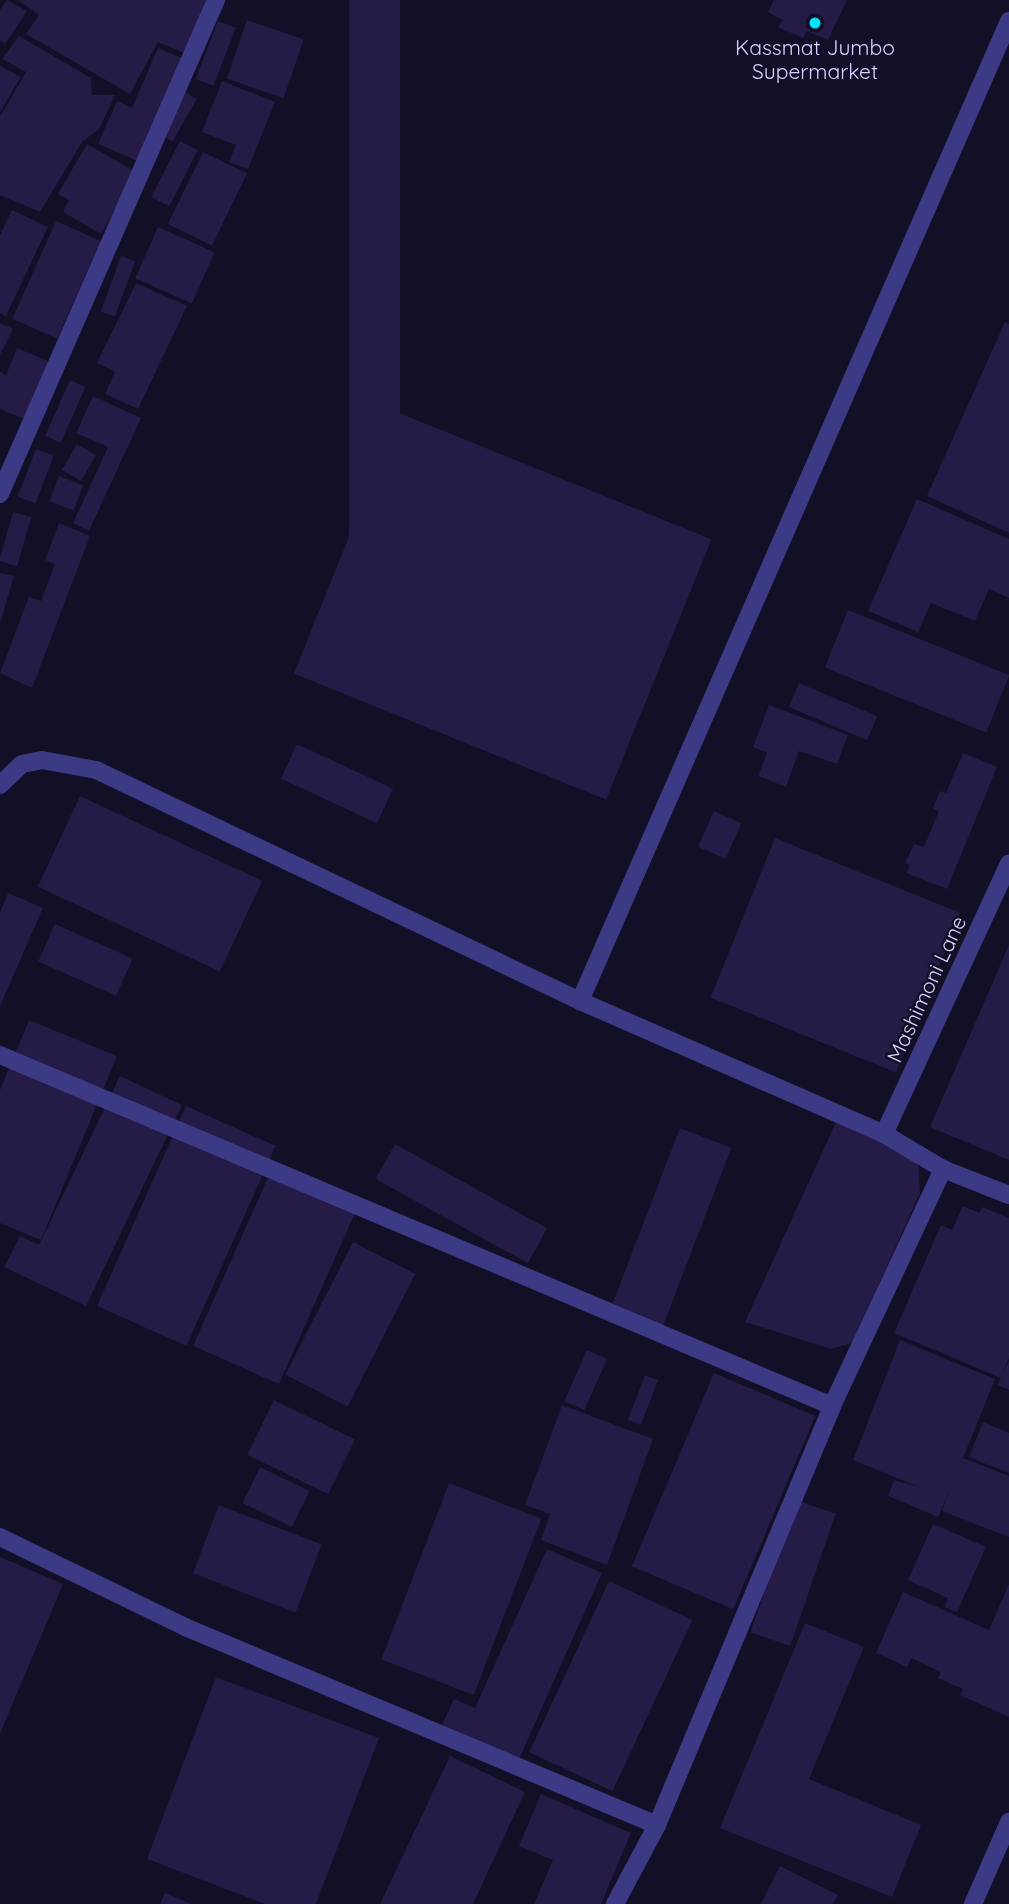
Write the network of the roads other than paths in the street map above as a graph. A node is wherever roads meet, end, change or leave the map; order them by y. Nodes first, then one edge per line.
1 (216, 0) edge
2 (1009, 21) edge
3 (0, 494) edge
4 (0, 785) edge
5 (1009, 863) edge
6 (580, 1001) junction
7 (0, 1055) edge
8 (884, 1134) junction
9 (943, 1169) junction
10 (1009, 1195) edge
11 (832, 1406) junction
12 (0, 1537) edge
13 (1009, 1822) edge
14 (657, 1825) junction
15 (615, 1904) edge
16 (973, 1904) edge

1 - 3 street
2 - 6 street
4 - 6 street
5 - 8 street, Mashimoni Lane
6 - 8 street
7 - 11 street
8 - 9 street
9 - 10 street
9 - 11 street
11 - 14 street
12 - 14 street
13 - 16 street
14 - 15 street

